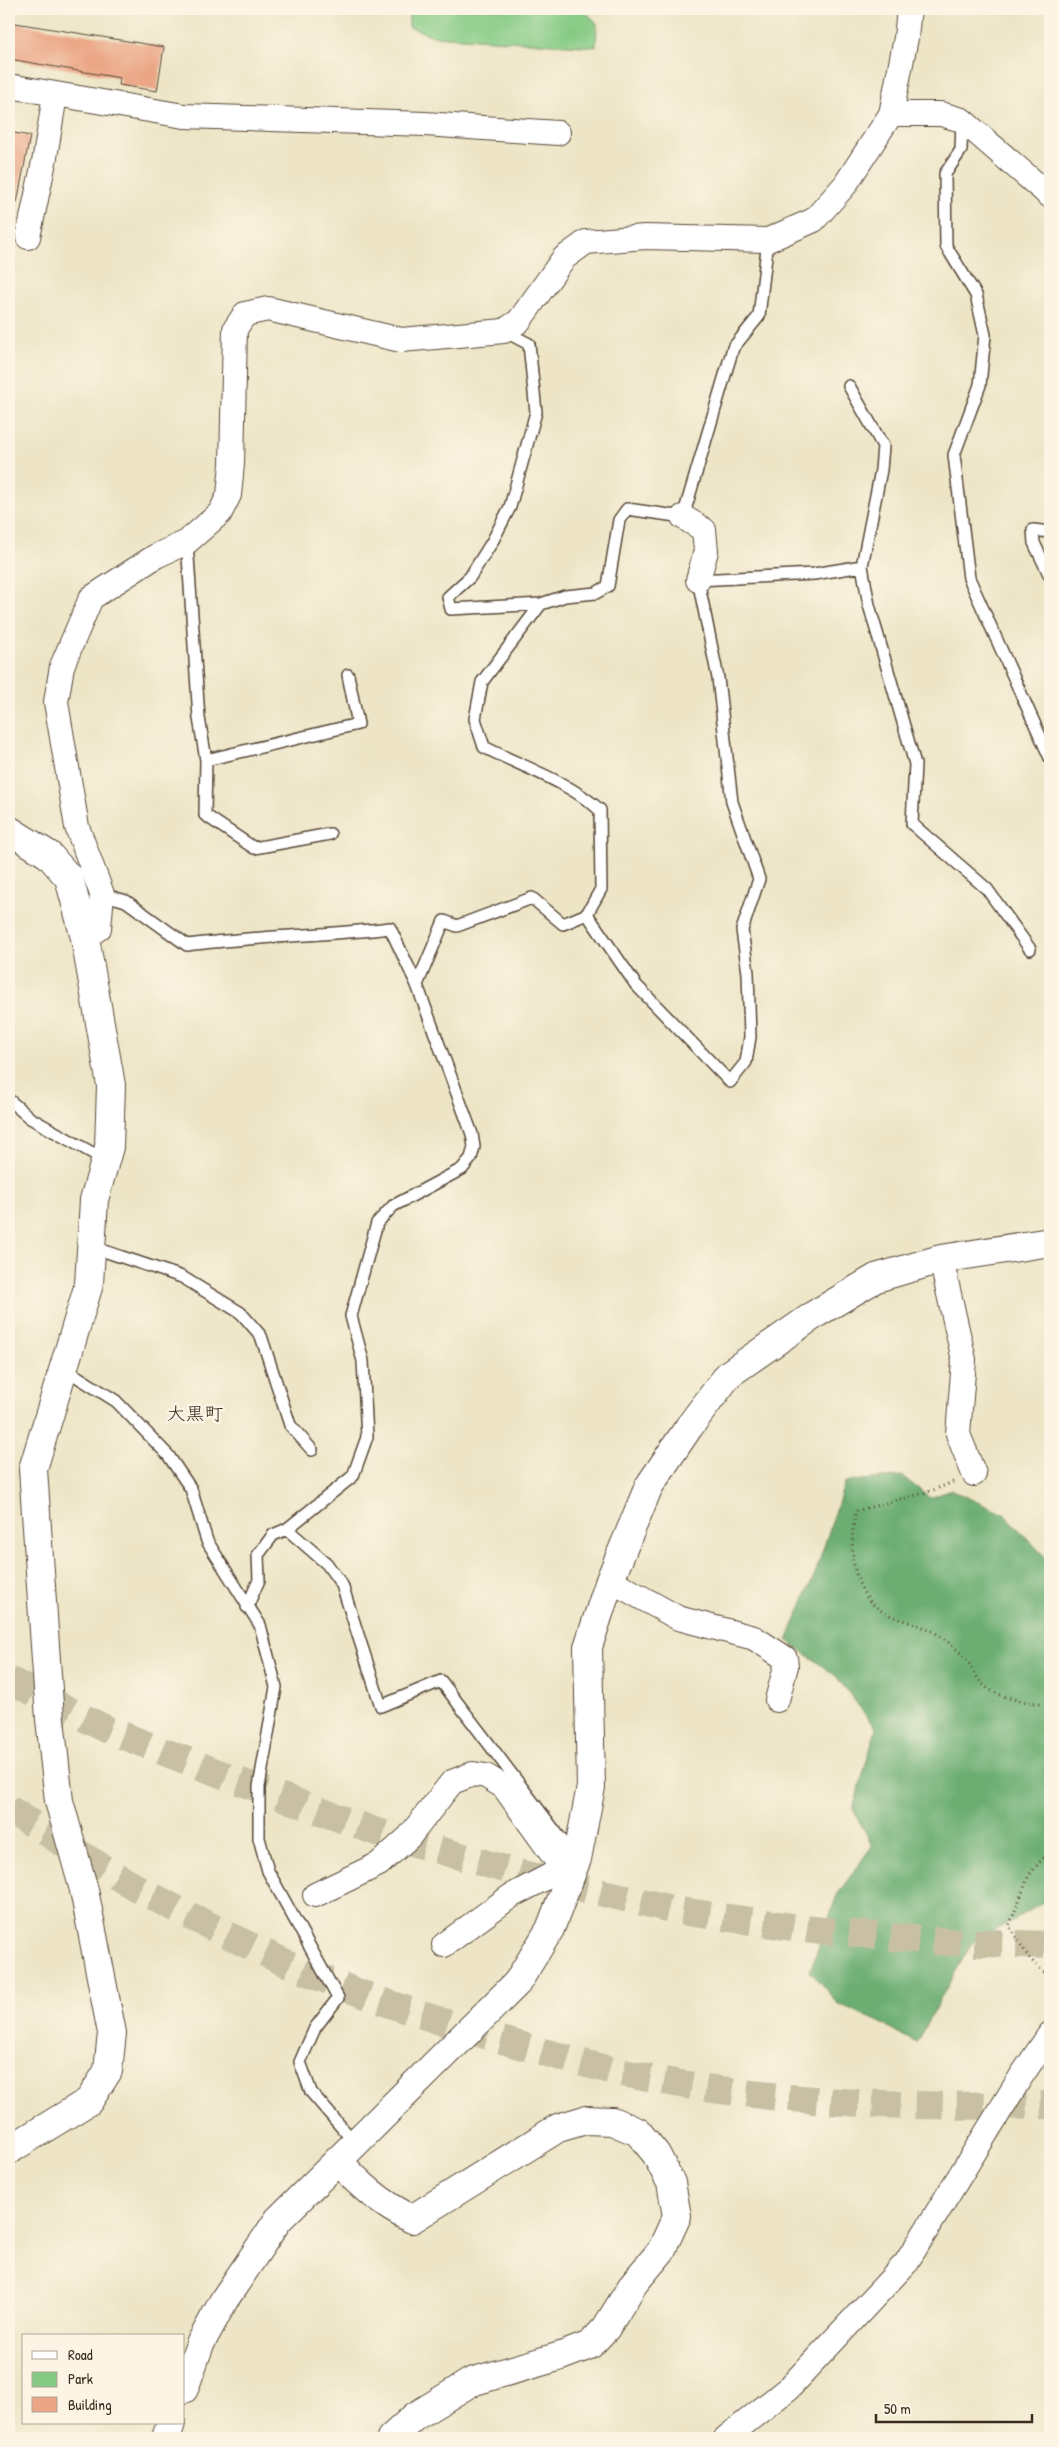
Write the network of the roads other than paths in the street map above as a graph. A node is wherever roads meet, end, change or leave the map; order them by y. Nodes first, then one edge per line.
1 (909, 9) edge
2 (9, 86) edge
3 (55, 95) junction
4 (891, 114) junction
5 (962, 120) junction
6 (558, 133) dead end
7 (1048, 190) edge
8 (28, 237) dead end
9 (768, 240) junction
10 (504, 331) junction
11 (849, 386) dead end
12 (683, 517) junction
13 (1050, 532) edge
14 (187, 542) junction
15 (862, 566) junction
16 (1050, 576) edge
17 (698, 580) junction
18 (541, 604) junction
19 (348, 674) dead end
20 (1050, 758) edge
21 (206, 760) junction
22 (9, 830) edge
23 (330, 834) dead end
24 (102, 894) junction
25 (587, 914) junction
26 (85, 938) junction
27 (1030, 949) dead end
28 (417, 985) junction
29 (9, 1100) edge
30 (105, 1160) junction
31 (1050, 1242) edge
32 (92, 1247) junction
33 (941, 1259) junction
34 (65, 1369) junction
35 (312, 1450) dead end
36 (974, 1474) road end
37 (287, 1529) junction
38 (610, 1580) junction
39 (247, 1607) junction
40 (777, 1700) dead end
41 (573, 1869) junction
42 (315, 1895) dead end
43 (444, 1945) dead end
44 (1050, 2034) edge
45 (9, 2150) edge
46 (346, 2151) junction
47 (185, 2386) edge
48 (171, 2424) edge
49 (739, 2432) edge
50 (166, 2438) edge
51 (391, 2438) edge

1 - 4 street
2 - 3 street
3 - 6 street
3 - 8 street
4 - 5 street
4 - 9 street
5 - 7 street
5 - 20 lane
9 - 10 street
9 - 12 lane
10 - 14 street
10 - 18 lane
11 - 15 lane
12 - 17 street
12 - 18 lane
13 - 16 lane
14 - 21 lane
14 - 24 street
15 - 17 lane
15 - 27 lane
17 - 25 lane
18 - 25 lane
19 - 21 lane
21 - 23 lane
22 - 26 street
24 - 26 street
24 - 28 lane
25 - 28 lane
26 - 30 street
28 - 37 lane
29 - 30 lane
30 - 32 street
31 - 33 street
32 - 34 street
32 - 35 lane
33 - 36 street
33 - 38 street
34 - 39 lane
34 - 45 street
37 - 39 lane
37 - 41 lane
38 - 40 street
38 - 41 street
39 - 46 lane
41 - 42 street
41 - 43 street
41 - 46 street
44 - 49 street
46 - 47 street
46 - 51 street
48 - 50 street

